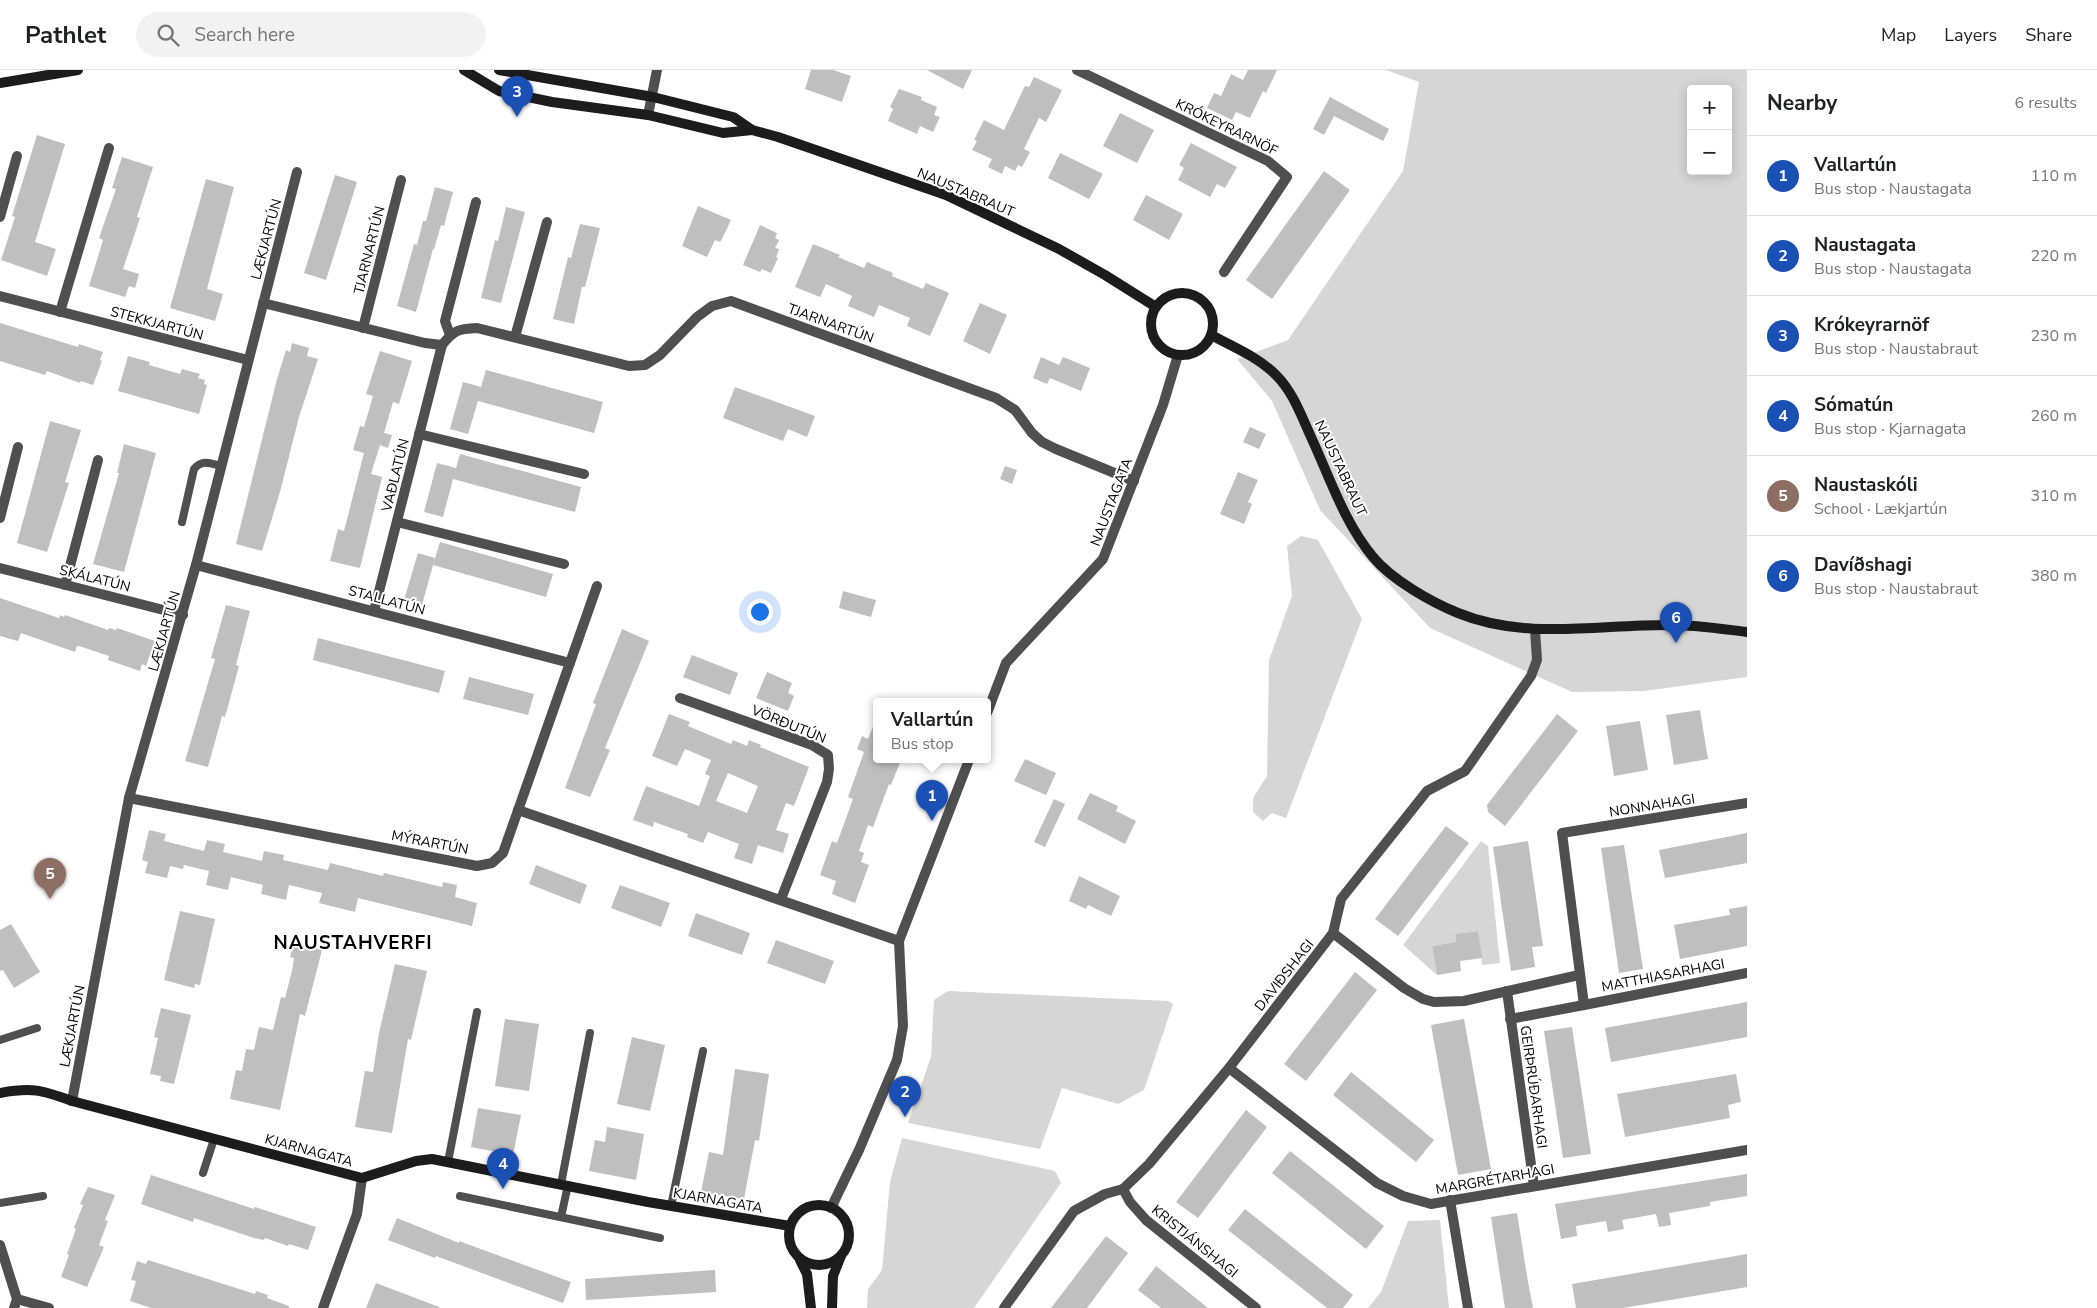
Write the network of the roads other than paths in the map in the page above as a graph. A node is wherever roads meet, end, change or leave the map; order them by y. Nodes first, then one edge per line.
1 (78, 70) edge
2 (464, 70) edge
3 (499, 70) edge
4 (657, 70) edge
5 (1077, 70) edge
6 (0, 83) edge
7 (653, 97) junction
8 (648, 115) junction
9 (752, 130) junction
10 (109, 148) dead end
11 (17, 156) dead end
12 (297, 172) dead end
13 (401, 180) dead end
14 (476, 202) dead end
15 (0, 217) edge
16 (547, 222) dead end
17 (1224, 272) dead end
18 (0, 296) edge
19 (263, 303) junction
20 (1156, 307) junction
21 (60, 312) junction
22 (363, 328) junction
23 (450, 335) junction
24 (1211, 335) junction
25 (515, 338) junction
26 (442, 346) junction
27 (1178, 355) junction
28 (248, 360) junction
29 (419, 434) junction
30 (18, 447) dead end
31 (98, 460) dead end
32 (222, 466) junction
33 (584, 474) dead end
34 (1134, 481) junction
35 (0, 518) edge
36 (182, 522) dead end
37 (397, 522) junction
38 (564, 564) dead end
39 (196, 565) junction
40 (0, 568) edge
41 (65, 585) junction
42 (597, 586) dead end
43 (374, 611) junction
44 (182, 615) junction
45 (1535, 630) junction
46 (1747, 632) edge
47 (570, 663) junction
48 (680, 698) dead end
49 (991, 702) edge
50 (968, 763) edge
51 (129, 798) junction
52 (1747, 803) edge
53 (518, 810) junction
54 (781, 899) junction
55 (1333, 933) junction
56 (899, 941) junction
57 (1747, 973) edge
58 (1580, 975) junction
59 (1506, 991) junction
60 (1584, 1005) junction
61 (477, 1012) dead end
62 (1510, 1019) junction
63 (36, 1028) dead end
64 (590, 1034) dead end
65 (0, 1040) edge
66 (703, 1051) dead end
67 (1229, 1068) junction
68 (0, 1093) edge
69 (72, 1101) junction
70 (214, 1139) junction
71 (1747, 1150) edge
72 (448, 1162) junction
73 (202, 1173) dead end
74 (362, 1178) junction
75 (564, 1184) junction
76 (1534, 1186) junction
77 (1123, 1189) junction
78 (42, 1196) dead end
79 (460, 1196) dead end
80 (1450, 1200) junction
81 (0, 1203) edge
82 (671, 1206) junction
83 (831, 1208) junction
84 (561, 1217) junction
85 (790, 1226) junction
86 (660, 1238) dead end
87 (1, 1251) edge
88 (842, 1254) junction
89 (800, 1259) junction
90 (16, 1304) edge
91 (49, 1308) edge
92 (323, 1308) edge
93 (811, 1308) edge
94 (832, 1308) edge
95 (1004, 1308) edge
96 (1256, 1308) edge
97 (1468, 1308) edge

1 - 6 street
2 - 8 street, NAUSTABRAUT
3 - 7 street, NAUSTABRAUT
4 - 7 street
5 - 17 street, KRÓKEYRARNÖF
7 - 8 street
7 - 9 street, NAUSTABRAUT
8 - 9 street, NAUSTABRAUT
9 - 20 street, NAUSTABRAUT
10 - 21 street
11 - 15 street
12 - 19 street, LÆKJARTÚN
13 - 22 street, TJARNARTÚN
14 - 23 street
16 - 25 street
18 - 21 street, STEKKJARTÚN
19 - 22 street
19 - 28 street, LÆKJARTÚN
20 - 24 street
20 - 27 street
21 - 28 street, STEKKJARTÚN
22 - 26 street
23 - 25 street, TJARNARTÚN
23 - 26 street
24 - 27 street
24 - 45 street, NAUSTABRAUT
25 - 34 street, TJARNARTÚN
26 - 29 street, VAÐLATÚN
27 - 34 street, NAUSTAGATA
28 - 32 street, LÆKJARTÚN
29 - 33 street
29 - 37 street, VAÐLATÚN
30 - 35 street
31 - 41 street
32 - 36 lane
32 - 39 street, LÆKJARTÚN
34 - 49 street, NAUSTAGATA
37 - 38 street
37 - 43 street, VAÐLATÚN
39 - 43 street, STALLATÚN
39 - 44 street, LÆKJARTÚN
40 - 41 street, SKÁLATÚN
41 - 44 street, SKÁLATÚN
42 - 47 street, MÝRARTÚN
43 - 47 street, STALLATÚN
44 - 51 street, LÆKJARTÚN
45 - 46 street, NAUSTABRAUT
45 - 55 street, DAVIÐSHAGI
47 - 53 street, MÝRARTÚN
48 - 54 street, VÖRÐUTÚN
50 - 56 street
51 - 53 street, MÝRARTÚN
51 - 69 street, LÆKJARTÚN
52 - 58 street, NONNAHAGI
53 - 54 street
54 - 56 street
55 - 59 street
55 - 67 street, DAVIÐSHAGI
56 - 83 street
57 - 60 street, MATTHIASARHAGI
58 - 59 street
58 - 60 street, MATTHIASARHAGI
59 - 62 street, GEIRÞRÚÐARHAGI
60 - 62 street, MATTHIASARHAGI
61 - 72 lane
62 - 76 street, GEIRÞRÚÐARHAGI
63 - 65 lane
64 - 75 lane
66 - 82 lane
67 - 77 street, DAVIÐSHAGI
67 - 80 street, MARGRÉTARHAGI
68 - 69 street, KJARNAGATA
69 - 70 street, KJARNAGATA
70 - 73 lane
70 - 74 street, KJARNAGATA
71 - 76 street, MARGRÉTARHAGI
72 - 74 street, KJARNAGATA
72 - 75 street, KJARNAGATA
74 - 92 street
75 - 82 street, KJARNAGATA
75 - 84 lane
76 - 80 street, MARGRÉTARHAGI
77 - 95 street, DAVIÐSHAGI
77 - 96 street, KRISTJÁNSHAGI
78 - 81 lane
79 - 84 lane
80 - 97 street
82 - 85 street, KJARNAGATA
83 - 85 street
83 - 88 street
84 - 86 lane
85 - 89 street
87 - 90 street
88 - 89 street
88 - 94 street
89 - 93 street
90 - 91 street

